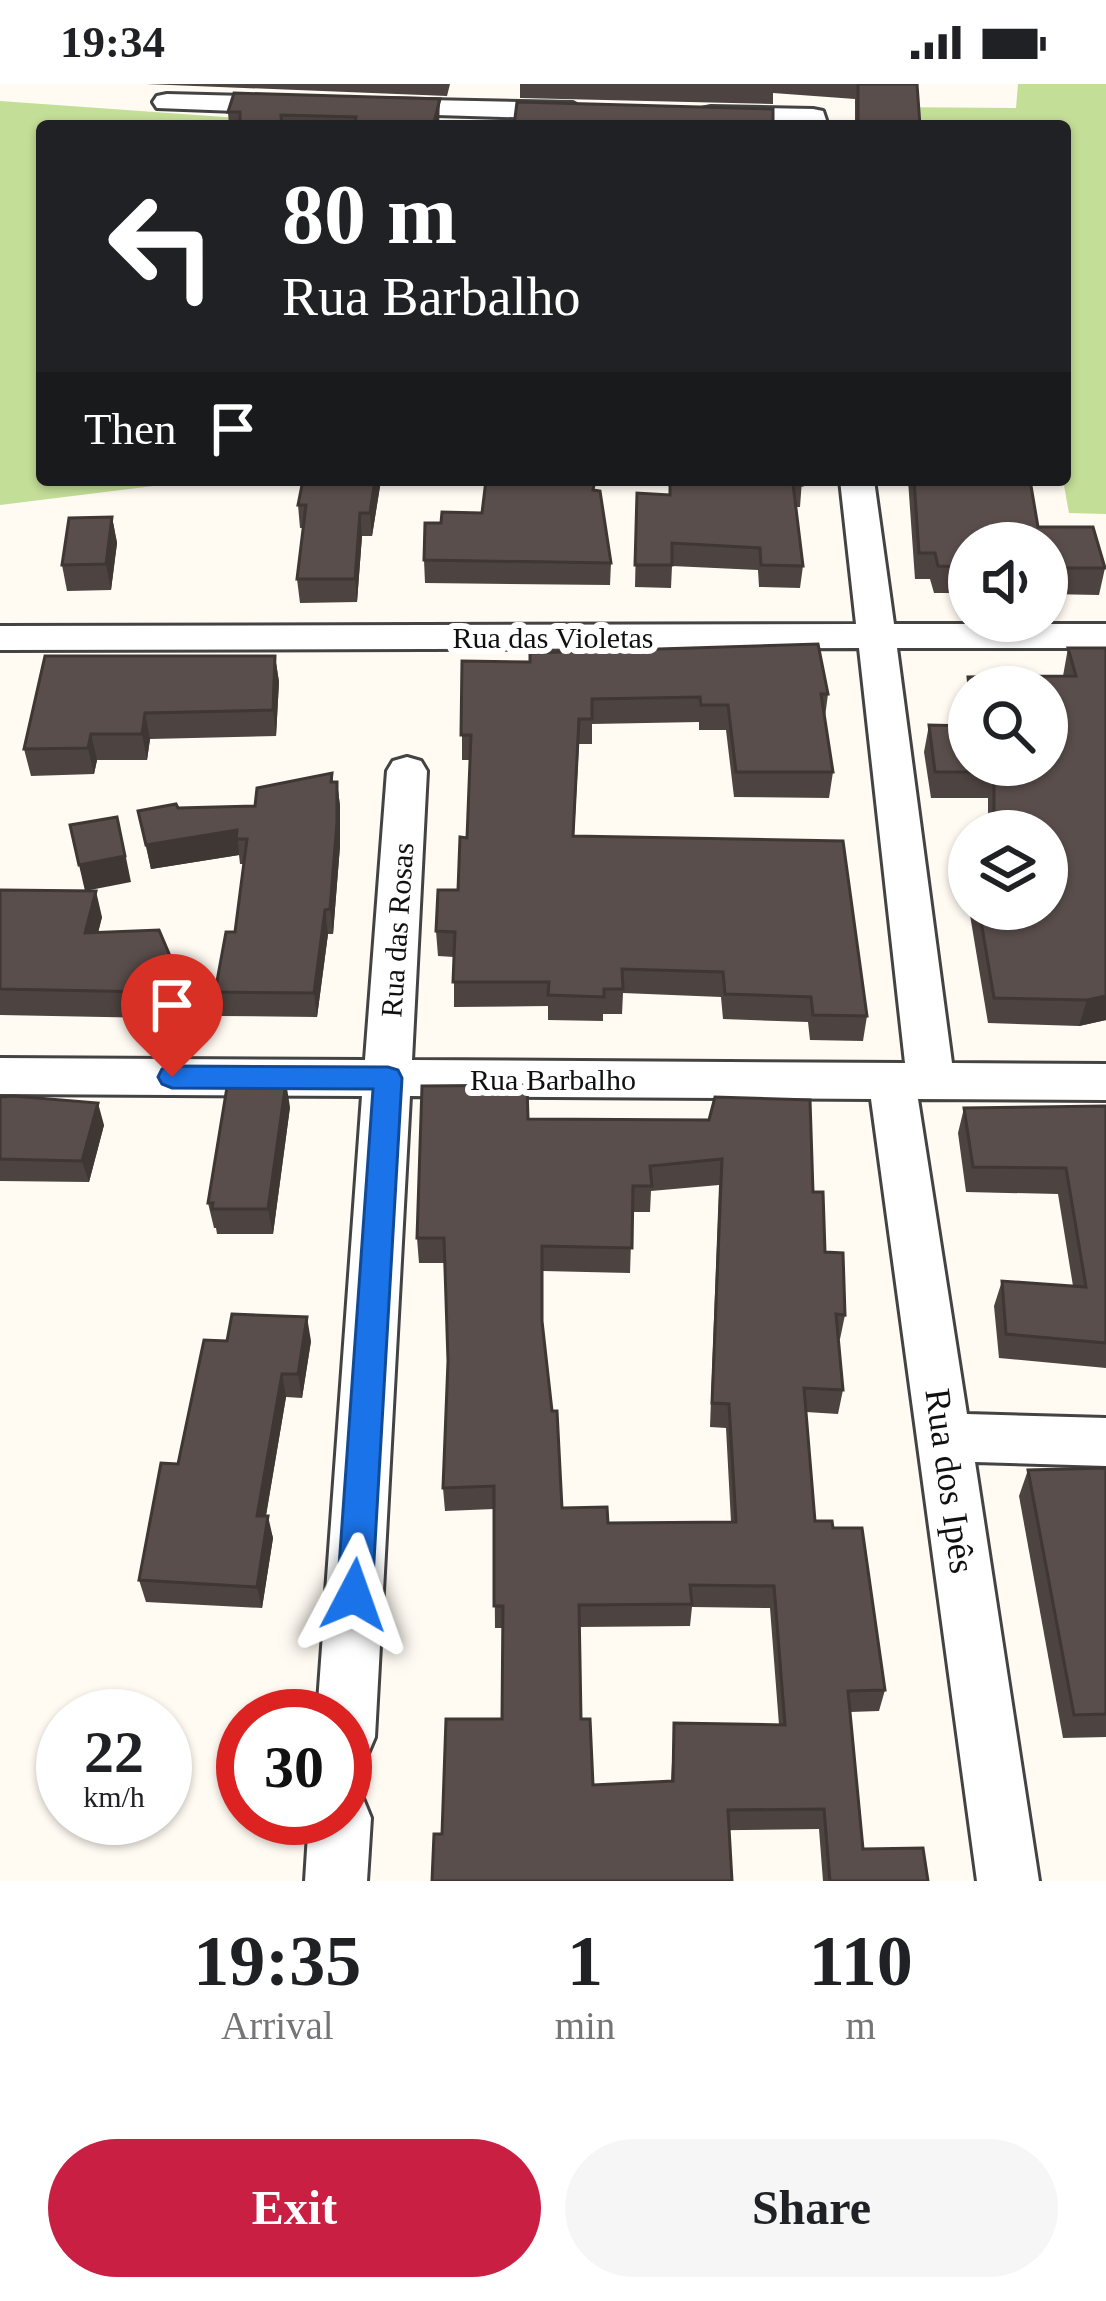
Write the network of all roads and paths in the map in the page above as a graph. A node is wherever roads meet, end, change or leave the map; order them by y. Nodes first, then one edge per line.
1 (167, 102) dead end
2 (316, 105) edge
3 (364, 106) edge
4 (601, 112) edge
5 (671, 114) edge
6 (481, 118) edge
7 (778, 120) edge
8 (858, 486) edge
9 (876, 636) junction
10 (1106, 636) edge
11 (2, 645) edge
12 (407, 771) dead end
13 (0, 1076) edge
14 (388, 1078) junction
15 (912, 1081) junction
16 (1106, 1082) edge
17 (944, 1437) junction
18 (1106, 1442) edge
19 (348, 1689) edge
20 (338, 1845) edge
21 (336, 1881) edge
22 (1008, 1881) edge

1 - 2 street
3 - 6 street
4 - 6 street
5 - 7 street
8 - 9 street, Rua dos Ipês
9 - 10 street, Rua das Violetas
9 - 11 street, Rua das Violetas
9 - 15 street, Rua dos Ipês
12 - 14 street, Rua das Rosas
13 - 14 street, Rua Barbalho
14 - 15 street, Rua Barbalho
14 - 19 street, Rua das Rosas
15 - 16 street, Rua Barbalho
15 - 17 street, Rua dos Ipês
17 - 18 street
17 - 22 street, Rua dos Ipês
20 - 21 street

